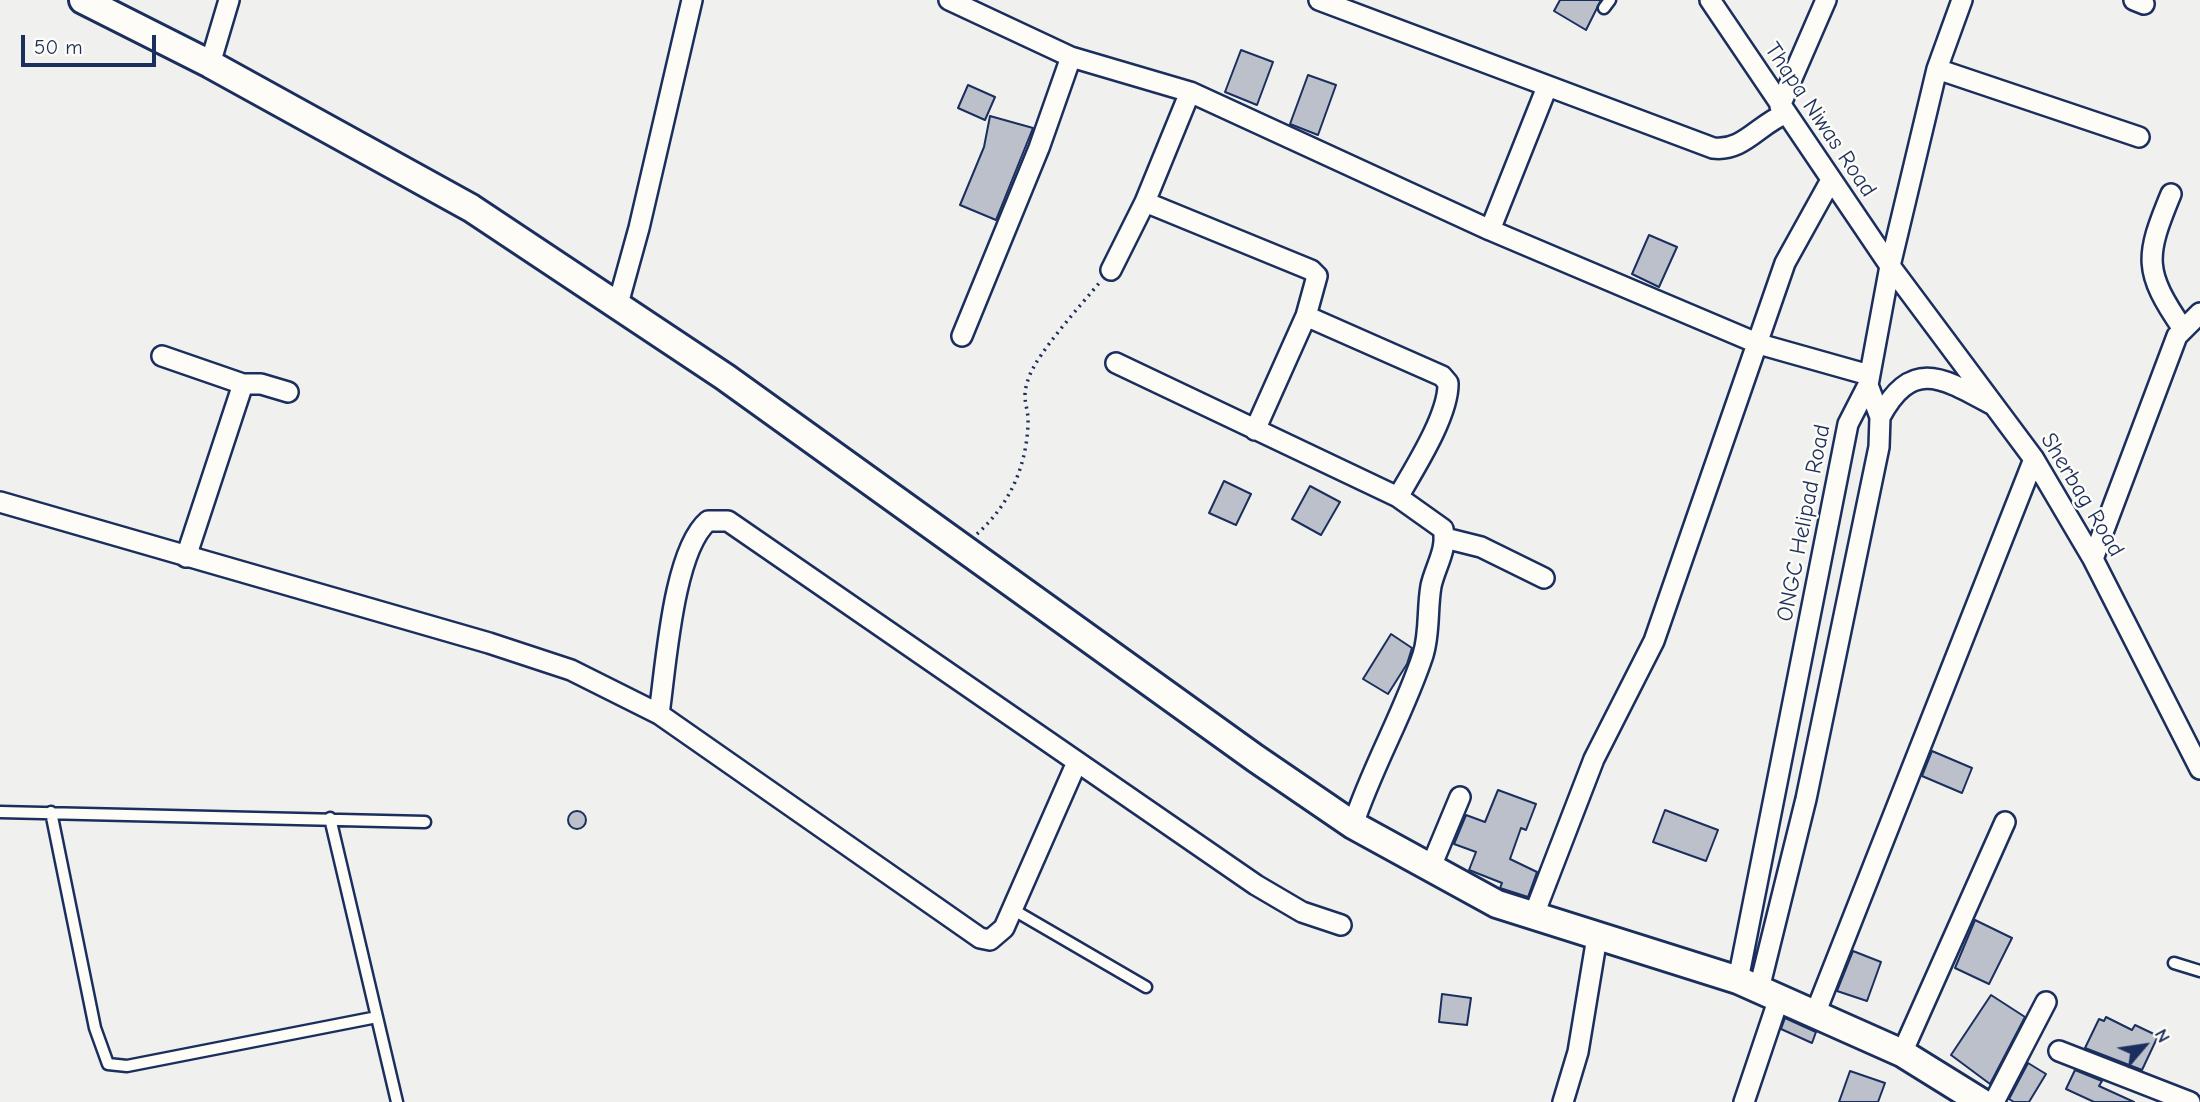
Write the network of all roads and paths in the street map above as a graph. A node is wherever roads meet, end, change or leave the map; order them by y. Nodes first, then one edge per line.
1 (83, 0) edge
2 (229, 0) edge
3 (692, 0) edge
4 (949, 0) edge
5 (1319, 0) edge
6 (1826, 0) edge
7 (1962, 0) edge
8 (1713, 1) edge
9 (1071, 57) junction
10 (210, 64) junction
11 (1937, 69) junction
12 (1547, 87) junction
13 (1190, 92) junction
14 (1783, 110) junction
15 (2139, 137) dead end
16 (1831, 180) junction
17 (2171, 194) dead end
18 (1145, 202) junction
19 (1490, 230) junction
20 (1890, 266) junction
21 (1111, 270) joint
22 (618, 304) junction
23 (2200, 313) edge
24 (1306, 316) junction
25 (2183, 329) junction
26 (962, 336) dead end
27 (1759, 344) junction
28 (162, 356) dead end
29 (1116, 363) dead end
30 (1869, 380) junction
31 (243, 384) junction
32 (288, 392) dead end
33 (1997, 407) junction
34 (1880, 417) junction
35 (1255, 430) junction
36 (2034, 458) junction
37 (1398, 497) junction
38 (0, 502) edge
39 (1446, 538) junction
40 (964, 546) junction
41 (186, 557) junction
42 (2093, 559) junction
43 (1544, 578) dead end
44 (659, 714) junction
45 (1077, 762) junction
46 (2200, 769) edge
47 (1460, 797) dead end
48 (0, 812) edge
49 (51, 812) junction
50 (330, 818) junction
51 (425, 822) dead end
52 (2005, 822) dead end
53 (1353, 825) junction
54 (1430, 869) junction
55 (1012, 909) junction
56 (1533, 917) junction
57 (1341, 925) dead end
58 (1597, 937) junction
59 (2174, 963) dead end
60 (2200, 971) edge
61 (1146, 987) dead end
62 (1759, 989) junction
63 (2046, 1002) dead end
64 (1815, 1014) junction
65 (377, 1017) junction
66 (2059, 1051) dead end
67 (1902, 1053) junction
68 (397, 1102) edge
69 (1563, 1102) edge
70 (1744, 1102) edge
71 (1981, 1102) edge
72 (1994, 1102) edge
73 (2190, 1102) edge

1 - 10 street
2 - 10 street
3 - 22 street
4 - 9 street
5 - 12 street
6 - 14 street
7 - 11 street, ONGC Helipad Road
8 - 14 street, Thapa Niwas Road
9 - 13 street
9 - 26 street
10 - 22 street
11 - 15 street
11 - 20 street, ONGC Helipad Road
12 - 14 street
12 - 19 street
13 - 18 street
13 - 19 street
14 - 16 street, Thapa Niwas Road
16 - 20 street, Thapa Niwas Road
16 - 27 street
17 - 25 street
18 - 21 street
18 - 24 street
19 - 27 street
20 - 30 street, ONGC Helipad Road
20 - 33 street, Sherbag Road
21 - 40 path
22 - 40 street
23 - 25 street
24 - 35 street
24 - 37 street
25 - 42 street
27 - 30 street
27 - 56 street
28 - 31 street
29 - 35 street
30 - 34 street
30 - 62 street, ONGC Helipad Road
31 - 32 street
31 - 41 street
33 - 34 street
33 - 36 street, Sherbag Road
34 - 62 street
35 - 37 street
36 - 42 street, Sherbag Road
36 - 64 street
37 - 39 street
38 - 41 street
39 - 43 street
39 - 53 street
40 - 53 street
41 - 44 street
42 - 46 street, Sherbag Road
44 - 45 street
44 - 55 street
45 - 55 street
45 - 57 street
47 - 54 street
48 - 49 lane
49 - 50 lane
49 - 65 lane
50 - 51 lane
50 - 65 lane
52 - 67 street
53 - 54 street
54 - 56 street
55 - 61 lane
56 - 58 street
58 - 62 street
58 - 69 street
59 - 60 lane
62 - 64 street
62 - 70 street
63 - 72 street
64 - 67 street
65 - 68 lane
66 - 73 street
67 - 71 street

